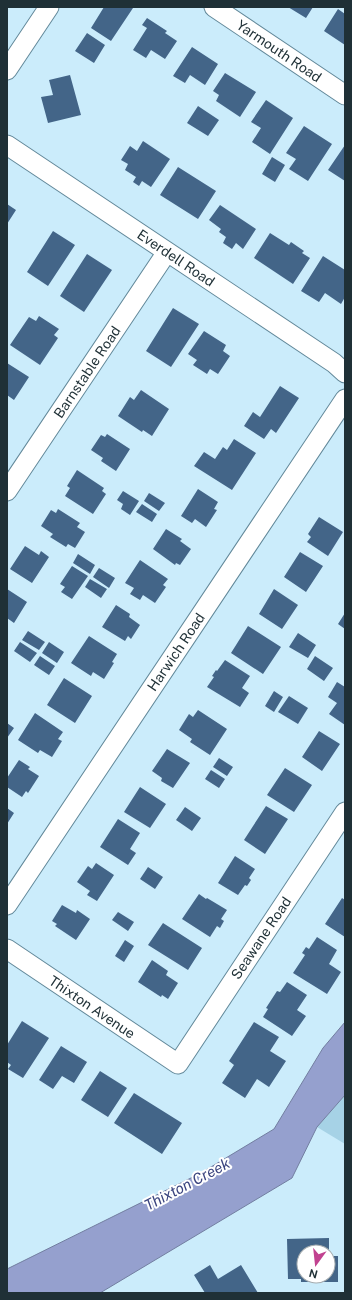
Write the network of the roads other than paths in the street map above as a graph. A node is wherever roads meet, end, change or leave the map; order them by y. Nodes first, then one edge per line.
1 (49, 7) edge
2 (214, 7) edge
3 (7, 70) edge
4 (345, 95) edge
5 (7, 145) edge
6 (167, 252) junction
7 (345, 373) edge
8 (345, 399) edge
9 (7, 491) edge
10 (345, 812) edge
11 (7, 905) edge
12 (7, 949) edge
13 (178, 1064) joint

1 - 3 street
2 - 4 street, Yarmouth Road
5 - 6 street, Everdell Road
6 - 7 street, Everdell Road
6 - 9 street, Barnstable Road
8 - 11 street, Harwich Road
10 - 13 street, Seawane Road
12 - 13 street, Thixton Avenue

